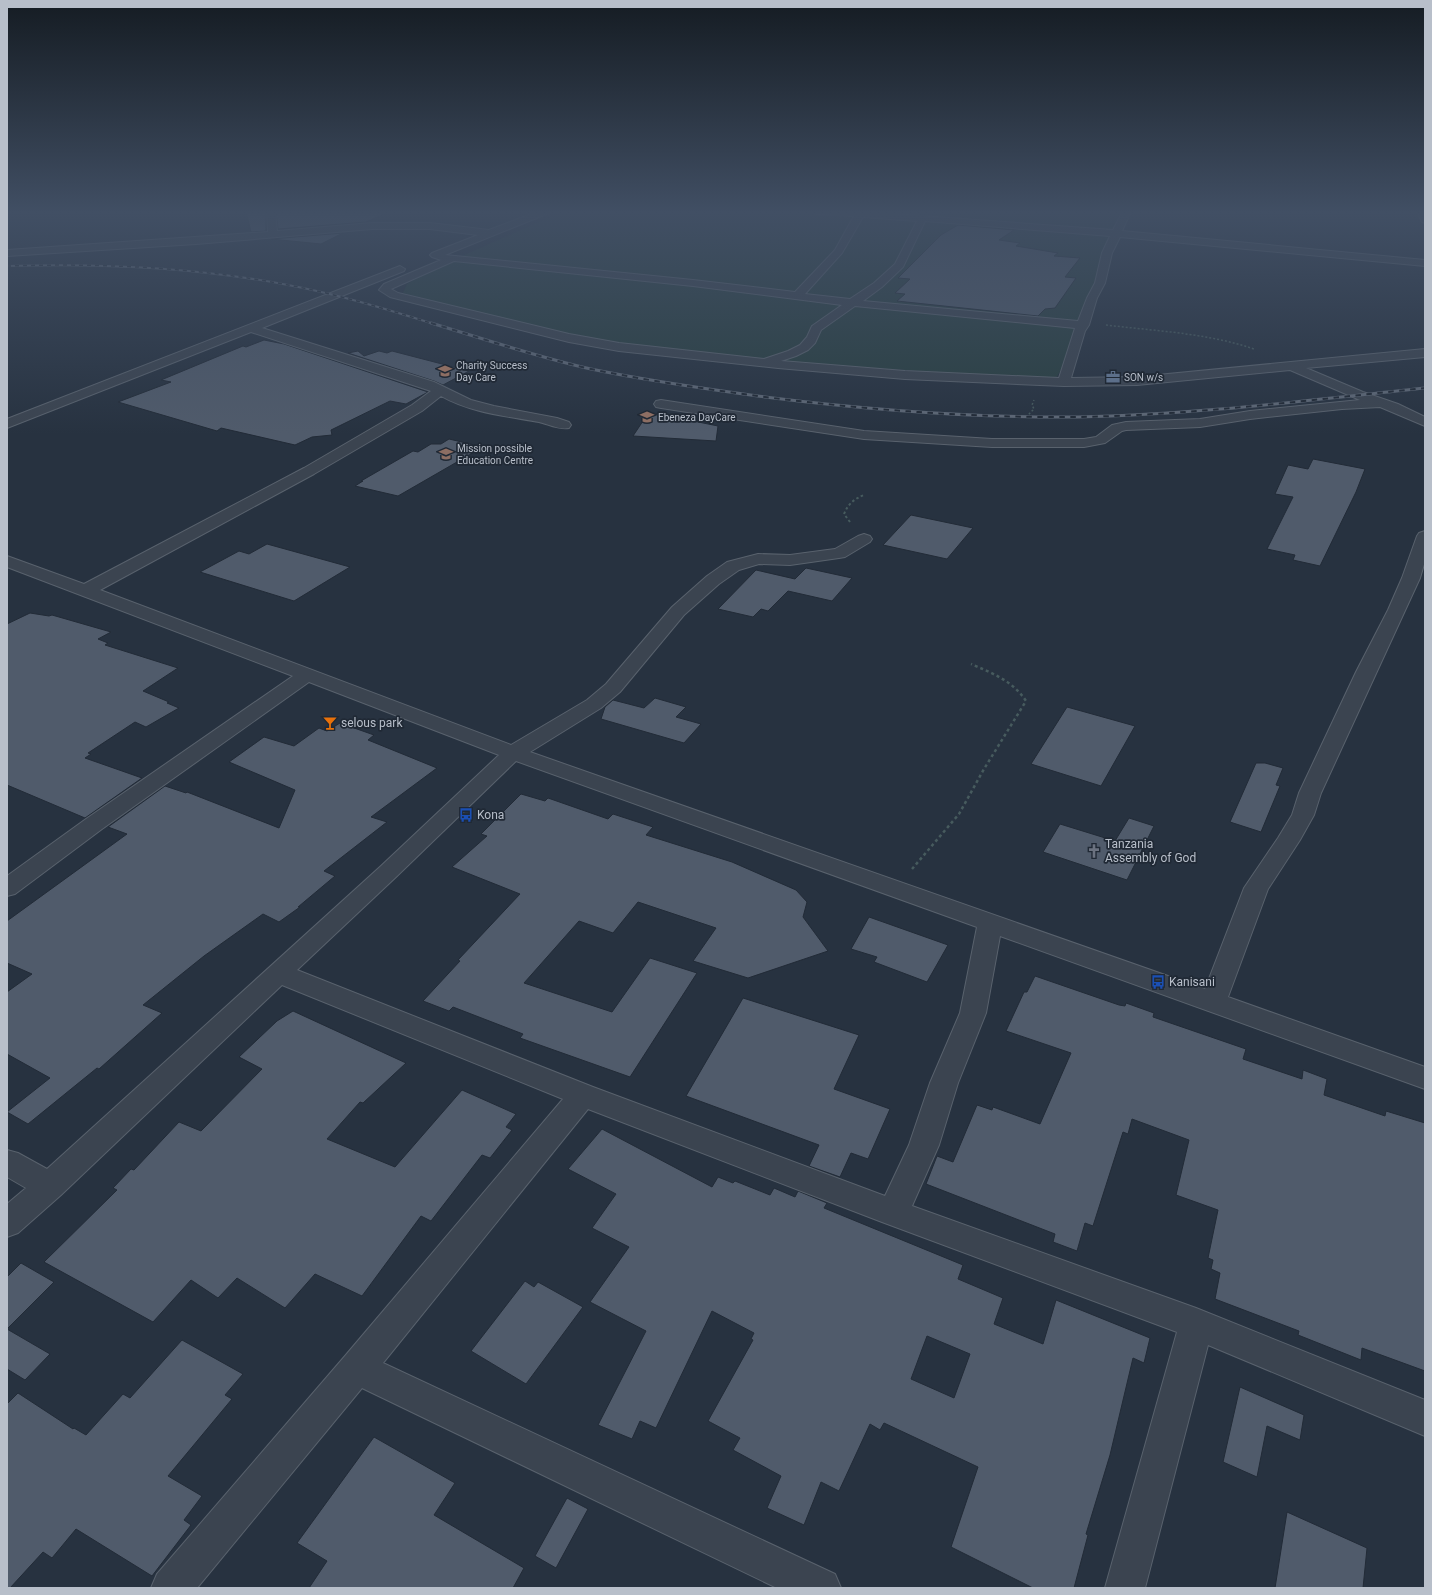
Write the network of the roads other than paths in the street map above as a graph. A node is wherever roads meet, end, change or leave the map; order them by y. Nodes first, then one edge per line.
1 (359, 285) edge
2 (389, 285) edge
3 (709, 285) edge
4 (807, 285) edge
5 (877, 285) edge
6 (1099, 285) edge
7 (798, 295) junction
8 (853, 302) junction
9 (1084, 322) junction
10 (251, 328) junction
11 (1425, 353) edge
12 (760, 363) junction
13 (1293, 367) junction
14 (1064, 382) junction
15 (440, 390) junction
16 (1381, 403) junction
17 (661, 404) dead end
18 (477, 405) junction
19 (418, 408) junction
20 (1425, 422) edge
21 (7, 424) edge
22 (564, 425) dead end
23 (1425, 536) edge
24 (864, 539) road end
25 (7, 561) edge
26 (87, 590) junction
27 (307, 675) junction
28 (513, 753) junction
29 (7, 888) edge
30 (990, 922) junction
31 (278, 973) junction
32 (1213, 1002) junction
33 (1425, 1078) edge
34 (583, 1095) junction
35 (7, 1162) edge
36 (50, 1186) junction
37 (893, 1213) junction
38 (7, 1223) edge
39 (1196, 1324) junction
40 (357, 1368) junction
41 (1425, 1418) edge
42 (171, 1588) edge
43 (821, 1588) edge
44 (1125, 1588) edge

1 - 10 street
2 - 12 street
3 - 7 street
4 - 7 street
5 - 8 street
6 - 9 street
7 - 8 street
8 - 9 street
8 - 12 street
9 - 14 street
10 - 15 street
10 - 21 street
11 - 13 street
12 - 14 street
13 - 14 street
13 - 16 street
15 - 18 street
15 - 19 street
16 - 17 street
16 - 20 street
18 - 19 street
18 - 22 street
19 - 26 street
23 - 32 street
24 - 28 street
25 - 26 street
26 - 27 street
27 - 28 street
27 - 29 street
28 - 30 street
28 - 31 street
30 - 32 street
30 - 37 street
31 - 34 street
31 - 36 street
32 - 33 street
34 - 37 street
34 - 40 street
35 - 36 street
36 - 38 street
37 - 39 street
39 - 41 street
39 - 44 street
40 - 42 street
40 - 43 street

